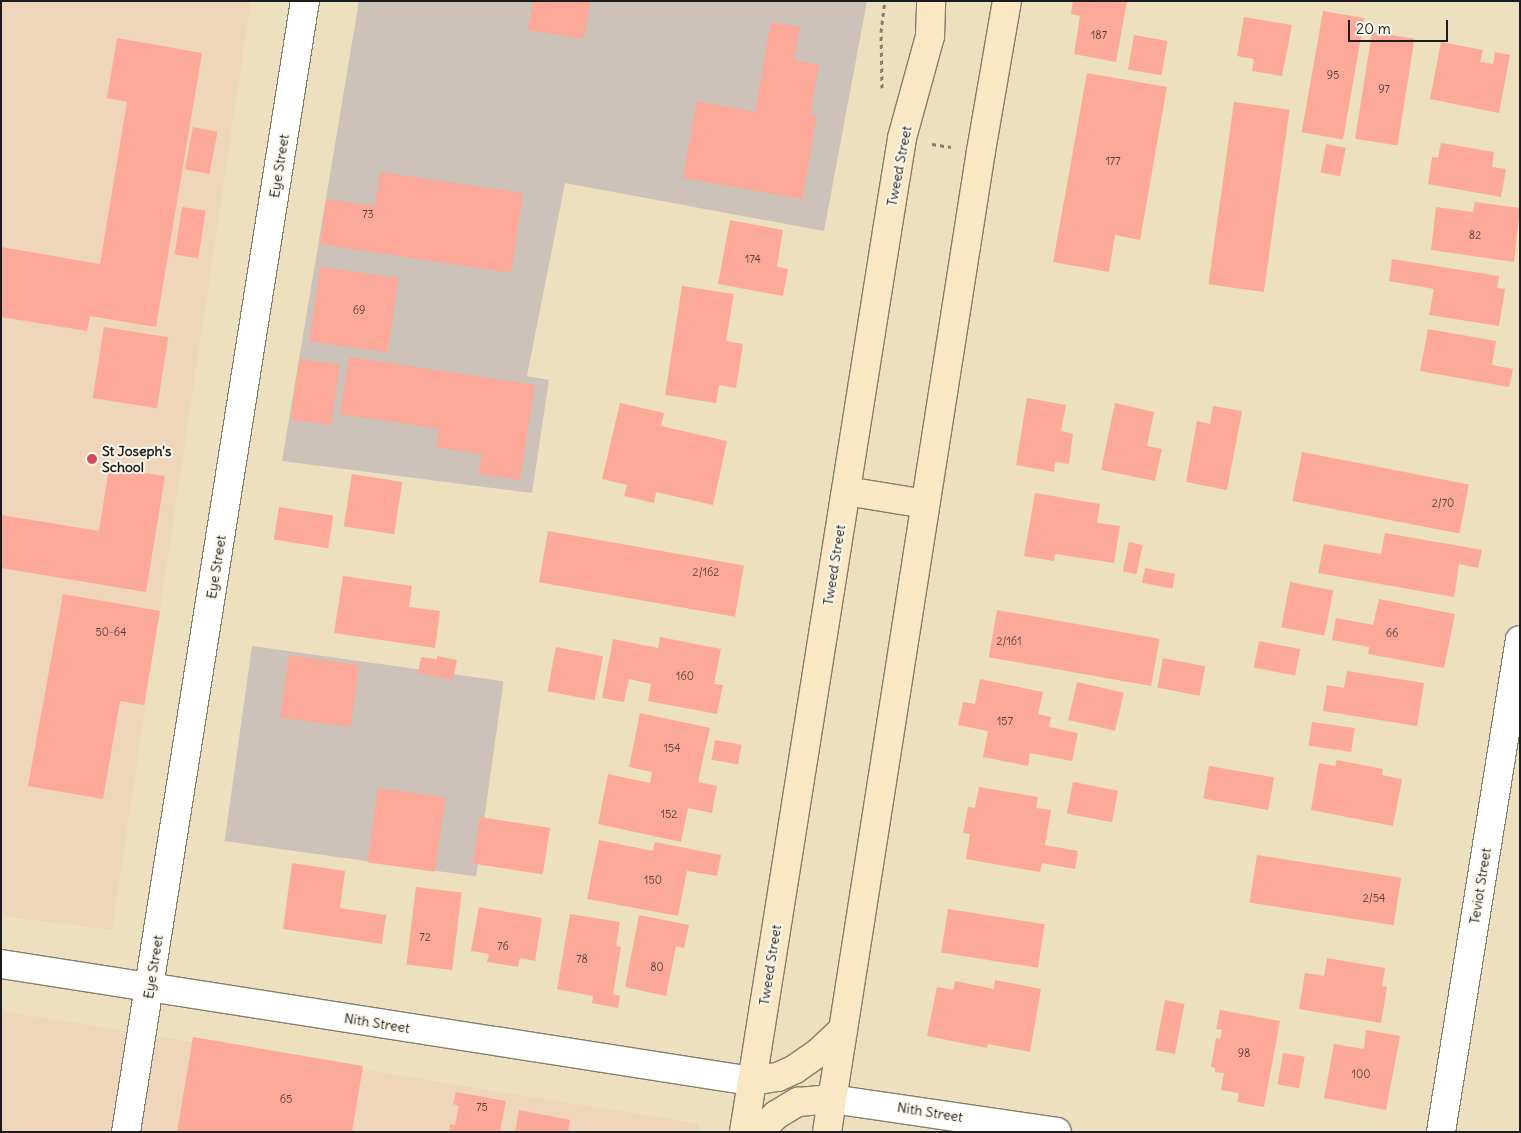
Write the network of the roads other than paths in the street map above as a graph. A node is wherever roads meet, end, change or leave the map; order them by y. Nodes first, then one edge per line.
1 (305, 1) edge
2 (931, 1) edge
3 (1007, 1) edge
4 (846, 491) junction
5 (925, 504) junction
6 (1520, 640) edge
7 (1, 964) edge
8 (149, 987) junction
9 (843, 1030) junction
10 (752, 1081) junction
11 (832, 1099) junction
12 (126, 1132) edge
13 (744, 1132) edge
14 (759, 1132) edge
15 (827, 1132) edge
16 (1057, 1132) edge
17 (1441, 1132) edge

1 - 8 street, Eye Street
2 - 4 main road, Tweed Street
3 - 5 main road
4 - 5 main road
4 - 10 main road, Tweed Street
5 - 9 main road
6 - 17 street, Teviot Street
7 - 8 street, Nith Street
8 - 10 street, Nith Street
8 - 12 street, Eye Street
9 - 10 main road
9 - 11 main road
10 - 13 main road, Tweed Street
11 - 14 main road
11 - 15 main road
11 - 16 street, Nith Street

